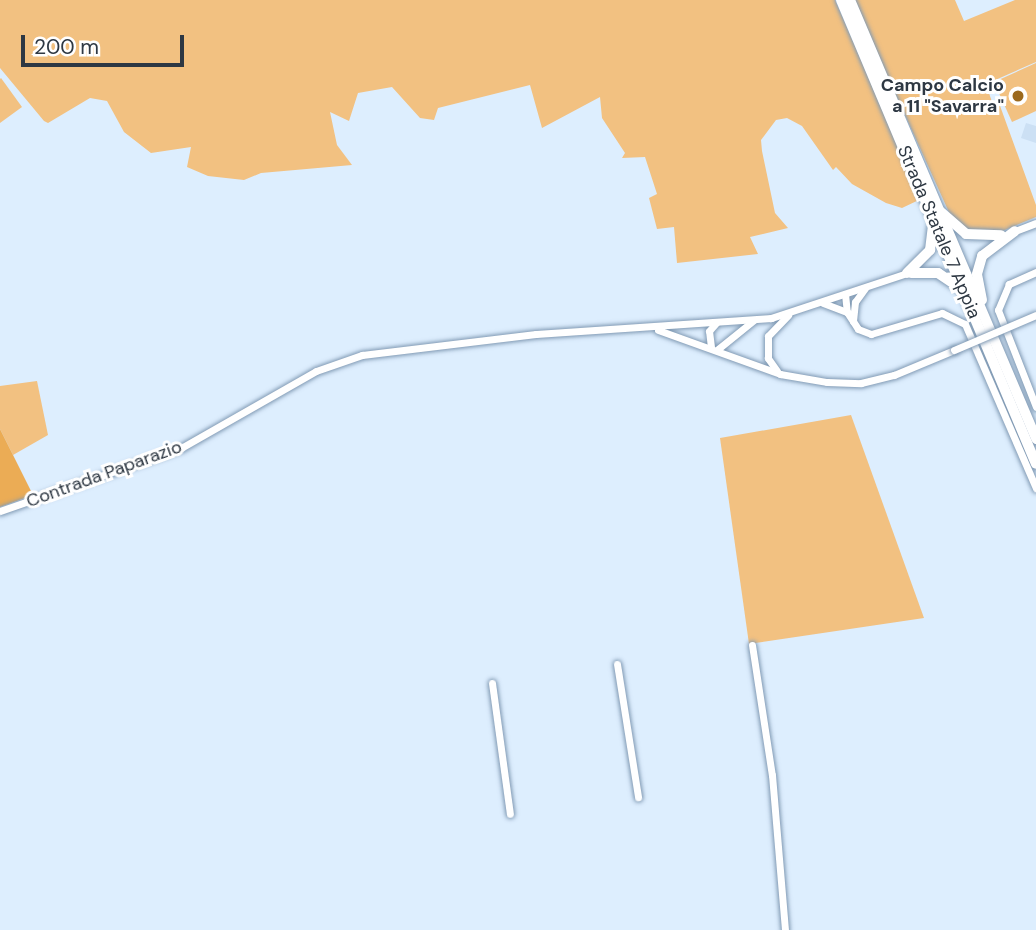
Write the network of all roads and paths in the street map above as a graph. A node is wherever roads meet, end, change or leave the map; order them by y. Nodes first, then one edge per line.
1 (841, 0) edge
2 (850, 0) edge
3 (922, 190) junction
4 (937, 206) junction
5 (1036, 223) edge
6 (1015, 231) junction
7 (1036, 272) edge
8 (906, 273) junction
9 (866, 287) junction
10 (845, 294) junction
11 (822, 303) junction
12 (792, 312) junction
13 (850, 312) junction
14 (973, 313) junction
15 (1036, 314) edge
16 (756, 319) junction
17 (716, 323) junction
18 (988, 326) junction
19 (650, 328) junction
20 (714, 348) junction
21 (780, 374) junction
22 (1036, 407) edge
23 (1036, 439) edge
24 (1036, 464) edge
25 (1036, 488) edge
26 (0, 511) edge
27 (752, 645) dead end
28 (617, 664) dead end
29 (492, 683) dead end
30 (638, 797) dead end
31 (510, 814) dead end
32 (785, 930) edge

1 - 3 highway, Strada Statale 7 Appia
2 - 4 highway, Strada Statale 7 Appia
3 - 8 highway
3 - 14 highway, Strada Statale 7 Appia
4 - 6 highway
4 - 18 highway, Strada Statale 7 Appia
5 - 6 street
6 - 18 highway
7 - 22 street
8 - 9 street, Contrada Paparazio
8 - 14 highway
9 - 10 street, Contrada Paparazio
9 - 13 street
10 - 11 street, Contrada Paparazio
10 - 13 street
11 - 12 street, Contrada Paparazio
11 - 13 street
12 - 16 street, Contrada Paparazio
12 - 21 street
13 - 25 street
14 - 24 highway, Strada Statale 7 Appia
15 - 21 street, bridge
16 - 17 street, Contrada Paparazio
16 - 20 street
17 - 19 street, Contrada Paparazio
17 - 20 street
18 - 23 highway, Strada Statale 7 Appia
19 - 20 street
19 - 26 street, Contrada Paparazio
20 - 21 street
27 - 32 street
28 - 30 street
29 - 31 street

